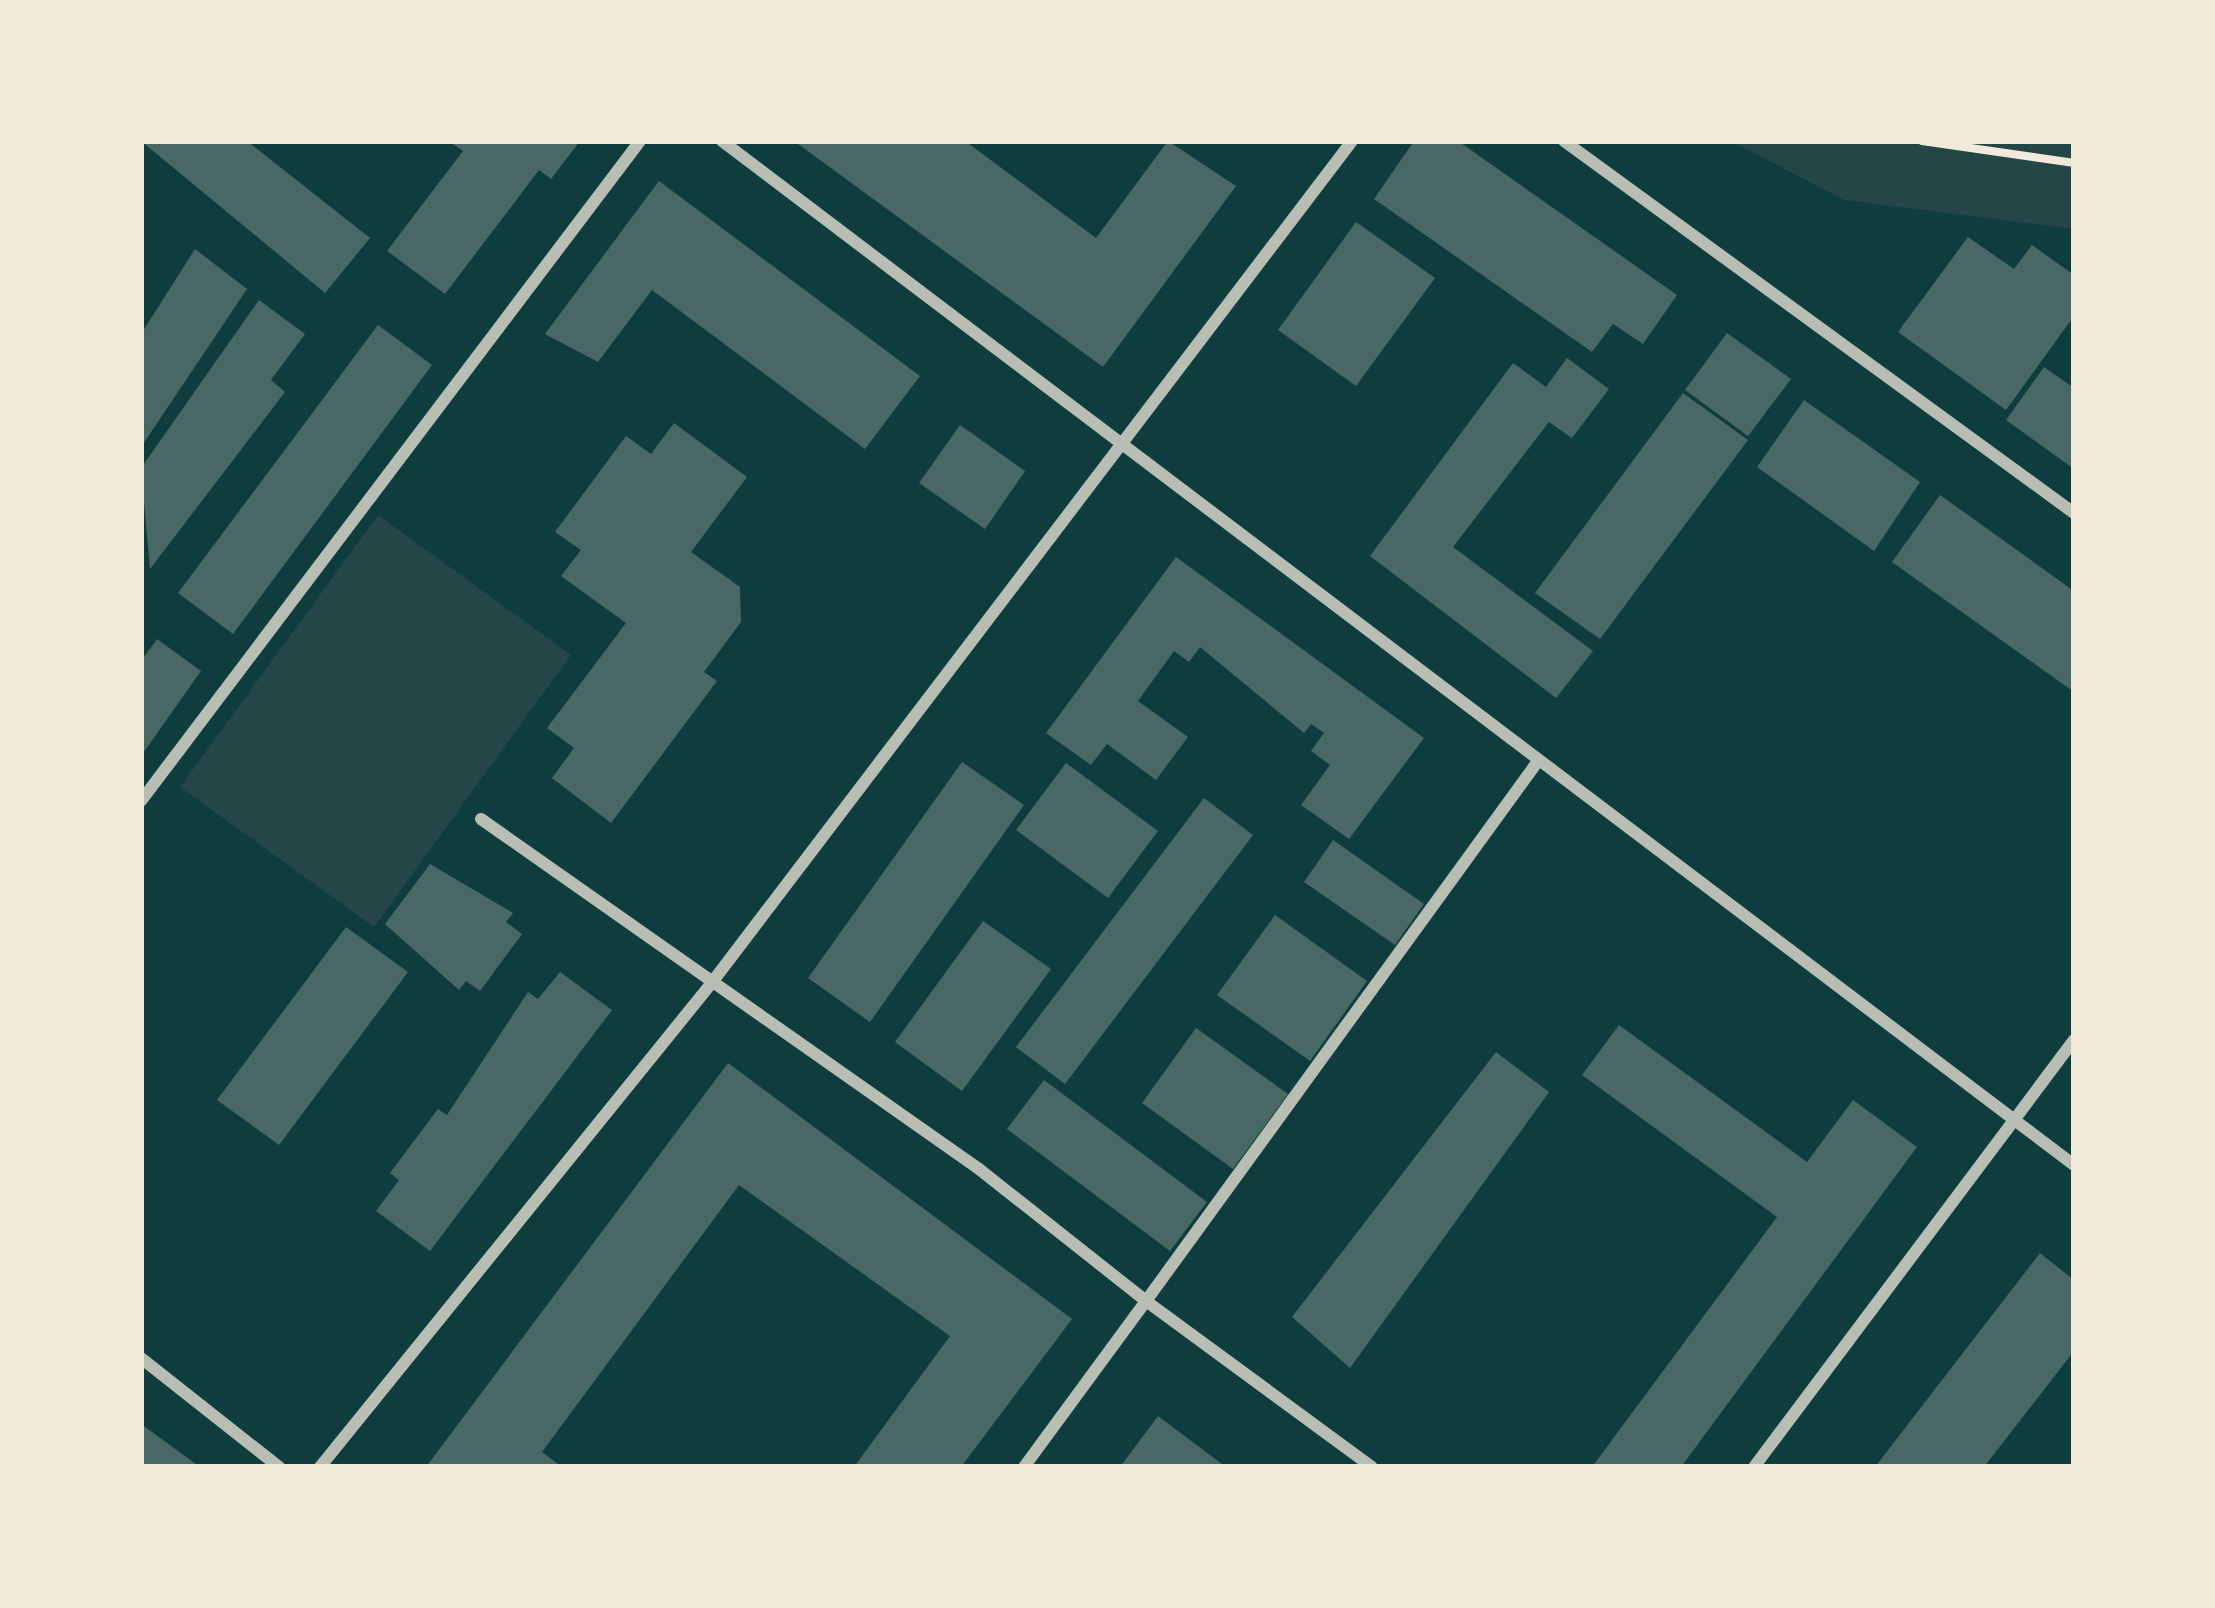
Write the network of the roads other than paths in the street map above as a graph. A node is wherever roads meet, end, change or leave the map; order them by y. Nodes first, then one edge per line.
1 (640, 141) edge
2 (722, 141) edge
3 (1352, 141) edge
4 (1564, 141) edge
5 (1121, 443) junction
6 (2074, 513) edge
7 (1538, 761) junction
8 (141, 801) edge
9 (481, 819) dead end
10 (710, 985) junction
11 (2074, 1040) edge
12 (2012, 1121) junction
13 (2074, 1165) edge
14 (1146, 1300) junction
15 (141, 1358) edge
16 (279, 1467) edge
17 (320, 1467) edge
18 (1024, 1467) edge
19 (1372, 1467) edge
20 (1754, 1467) edge

1 - 8 street
2 - 5 street
3 - 5 street
4 - 6 street
5 - 7 street
5 - 10 street
7 - 12 street
7 - 14 street
9 - 10 street
10 - 14 street
10 - 17 street
11 - 12 street
12 - 13 street
12 - 20 street
14 - 18 street
14 - 19 street
15 - 16 street

